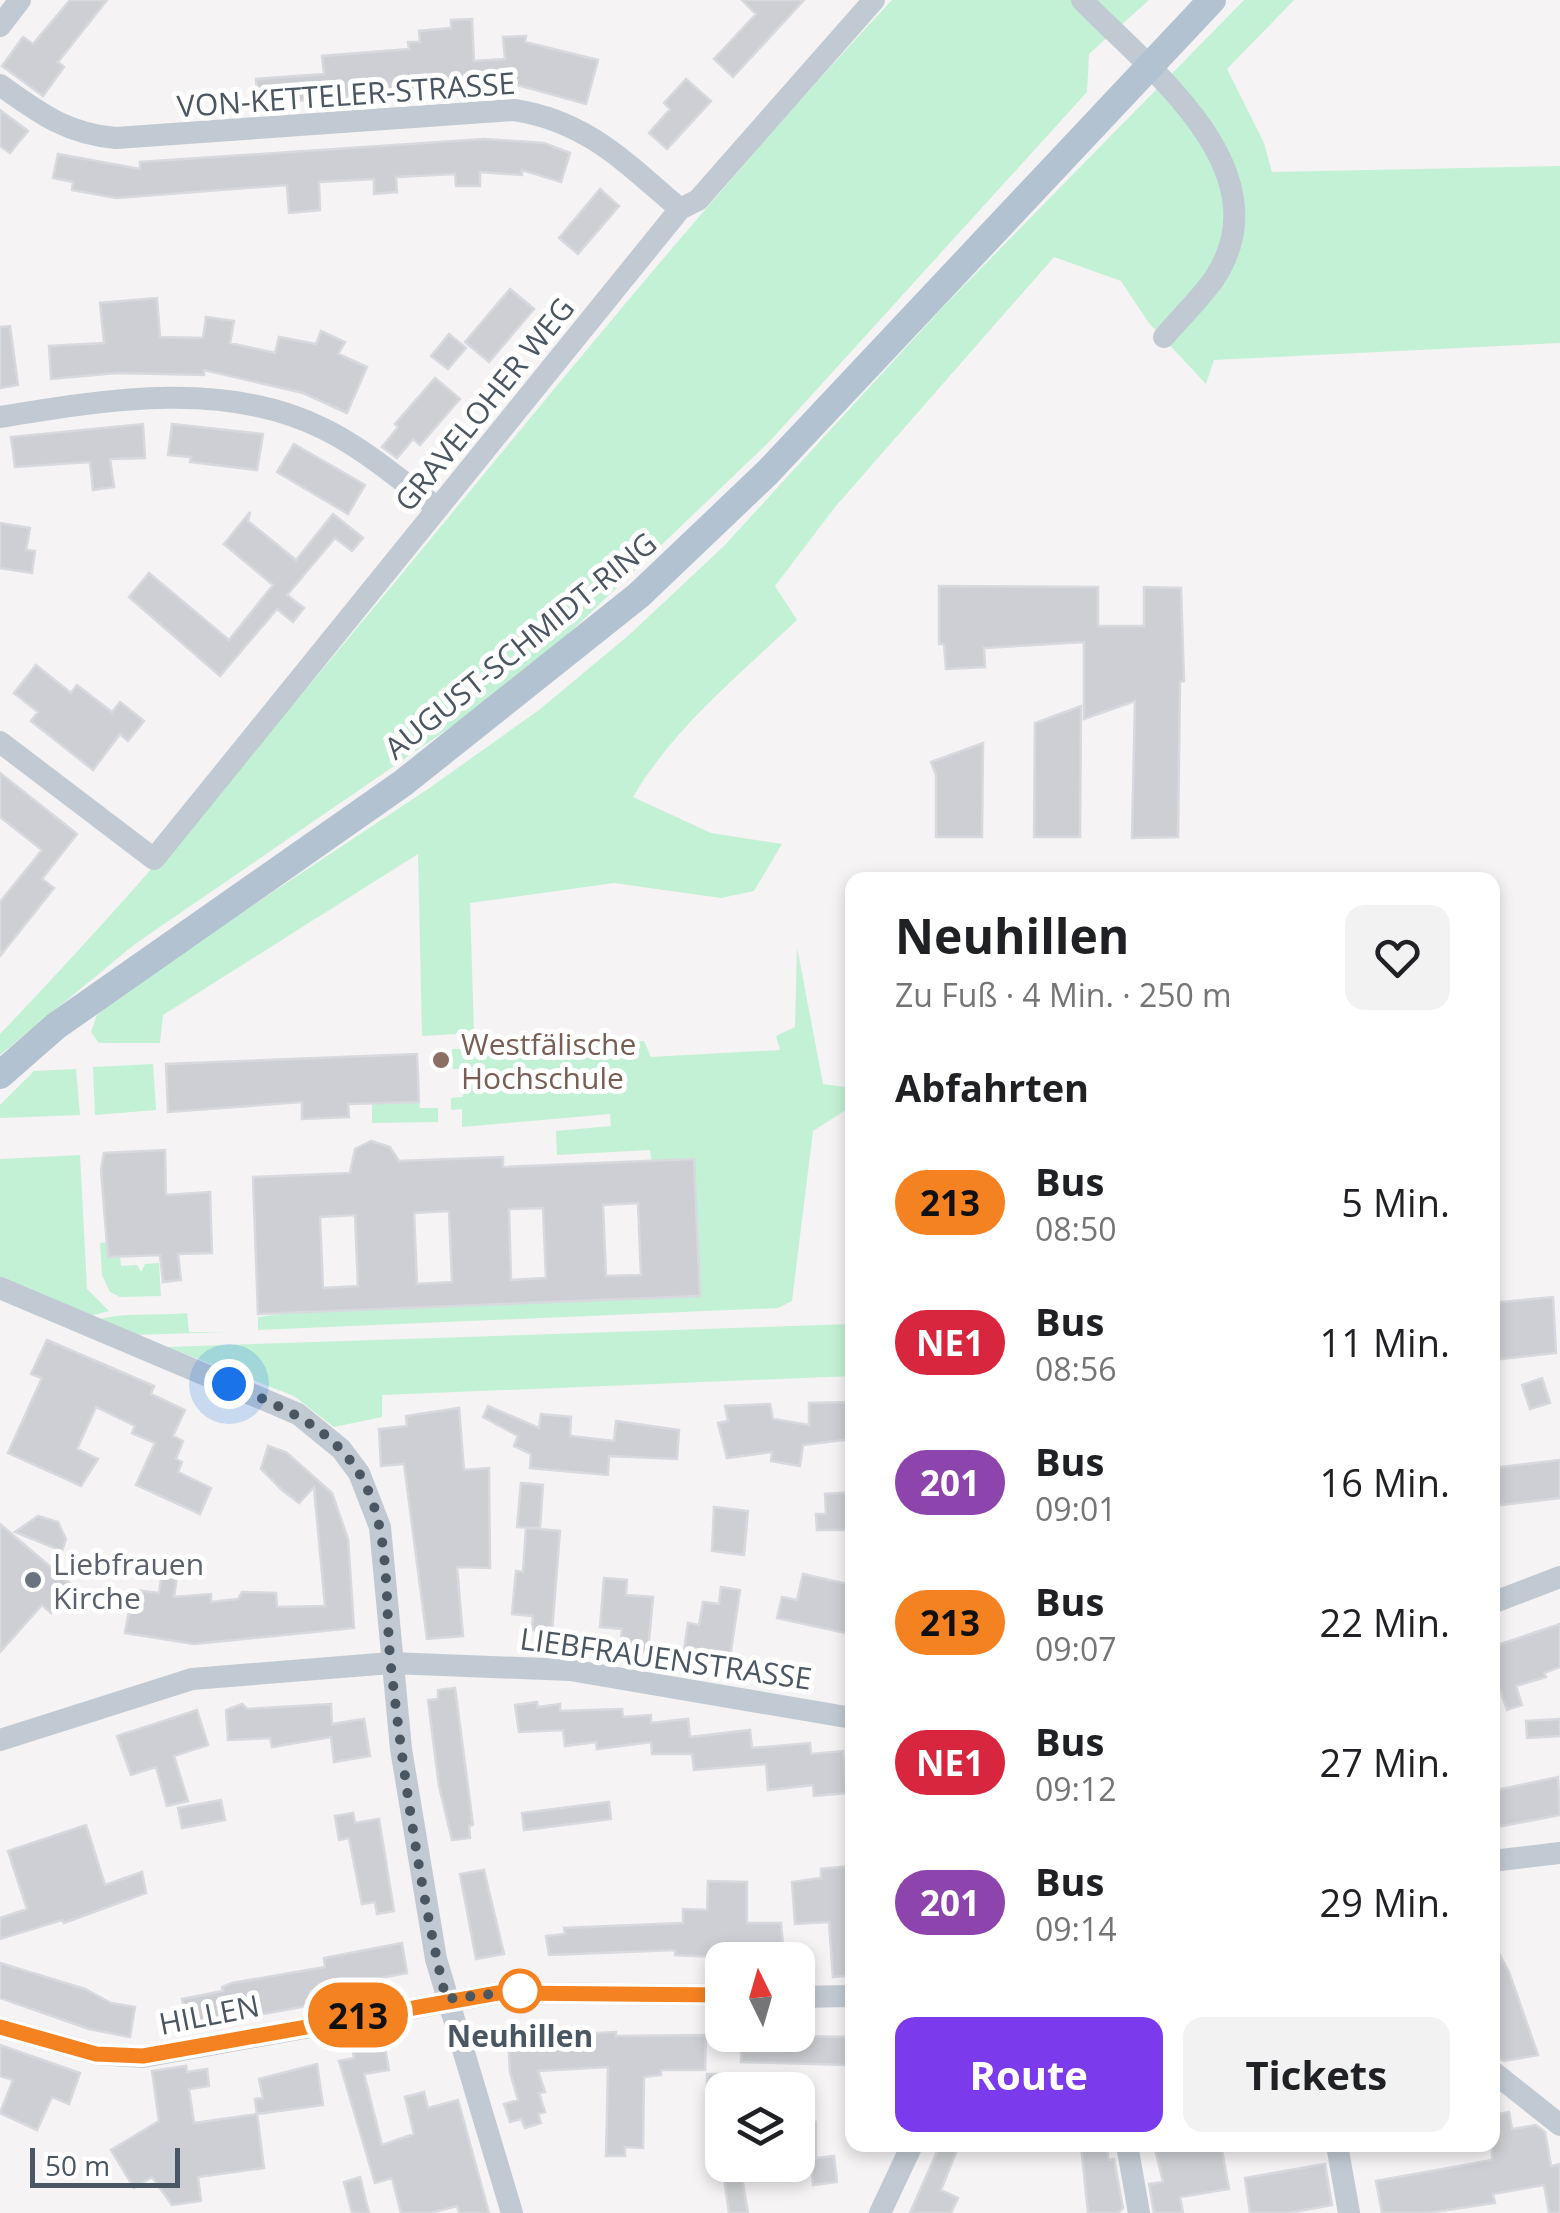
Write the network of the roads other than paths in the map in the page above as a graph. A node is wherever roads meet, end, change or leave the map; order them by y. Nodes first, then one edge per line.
1 (20, 0) edge
2 (874, 0) edge
3 (1082, 0) edge
4 (1212, 0) edge
5 (0, 26) edge
6 (1146, 66) junction
7 (0, 85) edge
8 (680, 209) junction
9 (1164, 337) dead end
10 (0, 417) edge
11 (438, 508) junction
12 (0, 742) edge
13 (0, 1075) edge
14 (0, 1288) edge
15 (1560, 1577) edge
16 (1500, 1600) edge
17 (390, 1663) junction
18 (845, 1717) edge
19 (0, 1740) edge
20 (1560, 1853) edge
21 (1500, 1860) edge
22 (705, 1996) edge
23 (815, 1996) edge
24 (845, 1996) edge
25 (446, 1999) junction
26 (0, 2026) edge
27 (1500, 2077) edge
28 (1560, 2125) edge
29 (909, 2152) edge
30 (1128, 2152) edge
31 (1338, 2152) edge
32 (512, 2213) edge
33 (880, 2213) edge
34 (1140, 2213) edge
35 (1350, 2213) edge

1 - 5 street
2 - 8 street, GRAVELOHER WEG
3 - 6 street
4 - 6 main road, AUGUST-SCHMIDT-RING
6 - 9 street
6 - 13 main road, AUGUST-SCHMIDT-RING
7 - 8 street, VON-KETTELER-STRASSE
8 - 11 street, GRAVELOHER WEG
10 - 11 street
11 - 12 street, GRAVELOHER WEG
14 - 17 street
15 - 16 street
17 - 18 street, LIEBFRAUENSTRASSE
17 - 19 street, LIEBFRAUENSTRASSE
17 - 25 street
20 - 21 street
22 - 25 street, HILLEN
23 - 24 street
25 - 26 street, HILLEN
25 - 32 street
27 - 28 street
29 - 33 street
30 - 34 street
31 - 35 street

